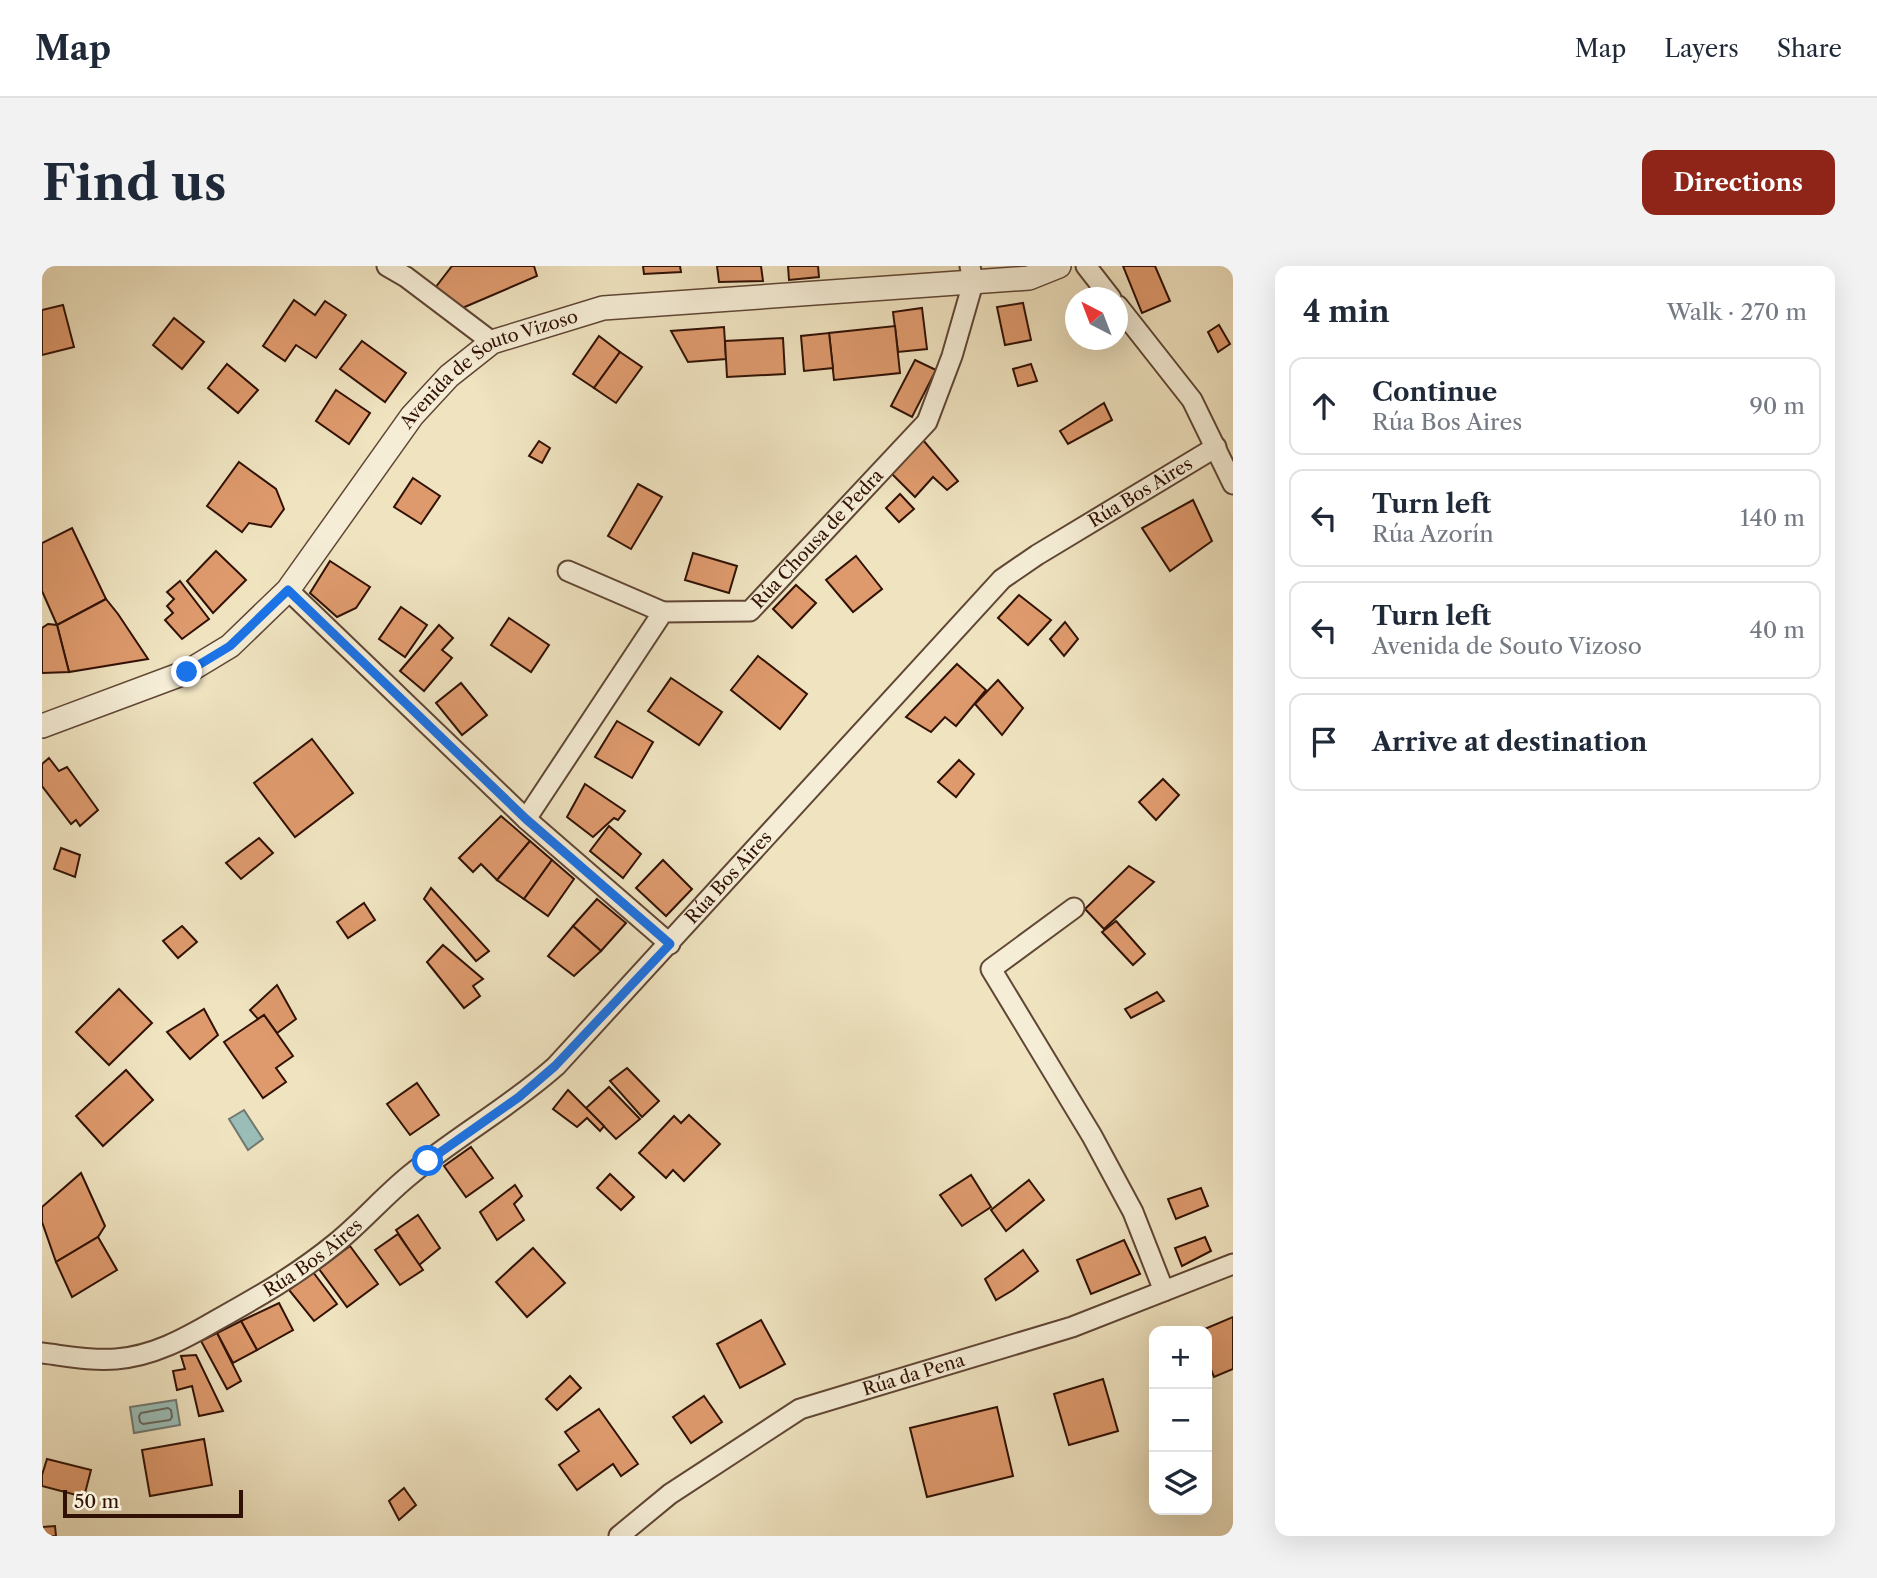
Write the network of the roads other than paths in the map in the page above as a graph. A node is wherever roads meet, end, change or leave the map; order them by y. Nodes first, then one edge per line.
1 (387, 266) edge
2 (1059, 266) edge
3 (1086, 266) edge
4 (972, 275) edge
5 (1102, 287) edge
6 (1128, 319) edge
7 (492, 342) junction
8 (1216, 447) junction
9 (1233, 484) edge
10 (568, 571) dead end
11 (288, 590) junction
12 (663, 612) junction
13 (42, 726) edge
14 (526, 819) junction
15 (1074, 908) dead end
16 (670, 944) junction
17 (1233, 1264) edge
18 (1164, 1291) junction
19 (42, 1353) edge
20 (619, 1536) edge

1 - 7 street
2 - 4 street, Avenida de Souto Vizoso
3 - 5 street
4 - 7 street, Avenida de Souto Vizoso
4 - 12 street, Rúa Chousa de Pedra
6 - 8 street
7 - 11 street, Avenida de Souto Vizoso
8 - 9 street
8 - 16 street, Rúa Bos Aires
10 - 12 street
11 - 13 street, Avenida de Souto Vizoso
11 - 14 street
12 - 14 street
14 - 16 street
15 - 18 street
16 - 19 street, Rúa Bos Aires
17 - 18 street, Rúa da Pena
18 - 20 street, Rúa da Pena

